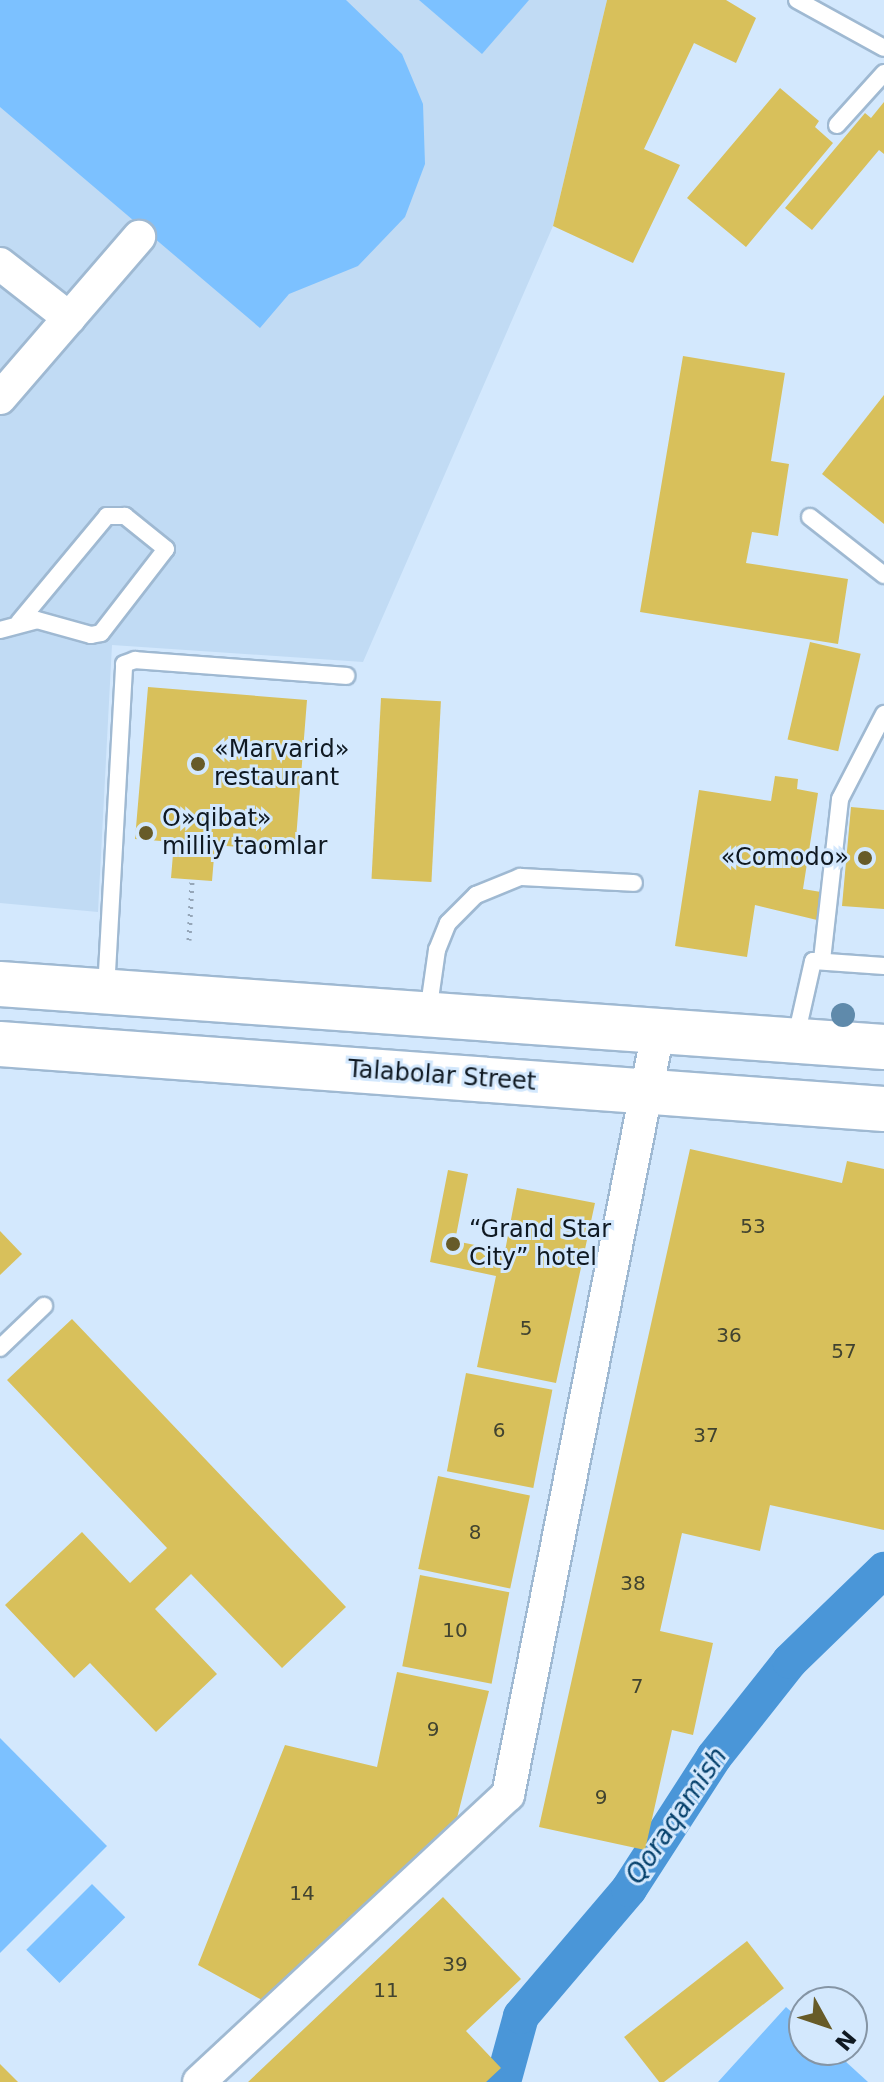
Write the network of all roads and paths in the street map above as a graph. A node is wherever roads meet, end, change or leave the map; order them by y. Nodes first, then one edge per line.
1 (797, 0) edge
2 (884, 48) edge
3 (884, 73) edge
4 (837, 125) dead end
5 (139, 237) dead end
6 (0, 264) edge
7 (69, 318) junction
8 (0, 398) edge
9 (810, 517) dead end
10 (884, 575) edge
11 (19, 622) junction
12 (0, 630) edge
13 (346, 676) dead end
14 (884, 714) edge
15 (192, 880) dead end
16 (634, 883) dead end
17 (189, 940) dead end
18 (822, 960) junction
19 (884, 966) edge
20 (0, 984) edge
21 (106, 992) junction
22 (428, 1015) junction
23 (658, 1032) junction
24 (795, 1041) junction
25 (0, 1044) edge
26 (884, 1047) edge
27 (646, 1091) junction
28 (884, 1109) edge
29 (44, 1306) dead end
30 (0, 1348) edge
31 (199, 2082) edge

1 - 2 lane
3 - 4 lane
5 - 7 street
6 - 7 street
7 - 8 street
9 - 10 lane
11 - 11 lane
11 - 12 lane
13 - 21 lane
14 - 18 lane
15 - 17 path
16 - 22 lane
18 - 19 lane
18 - 24 lane
20 - 21 main road
21 - 22 main road
22 - 23 main road
23 - 24 main road
23 - 27 street
24 - 26 main road
25 - 27 main road, Talabolar Street
27 - 28 main road, Talabolar Street
27 - 31 street
29 - 30 lane

